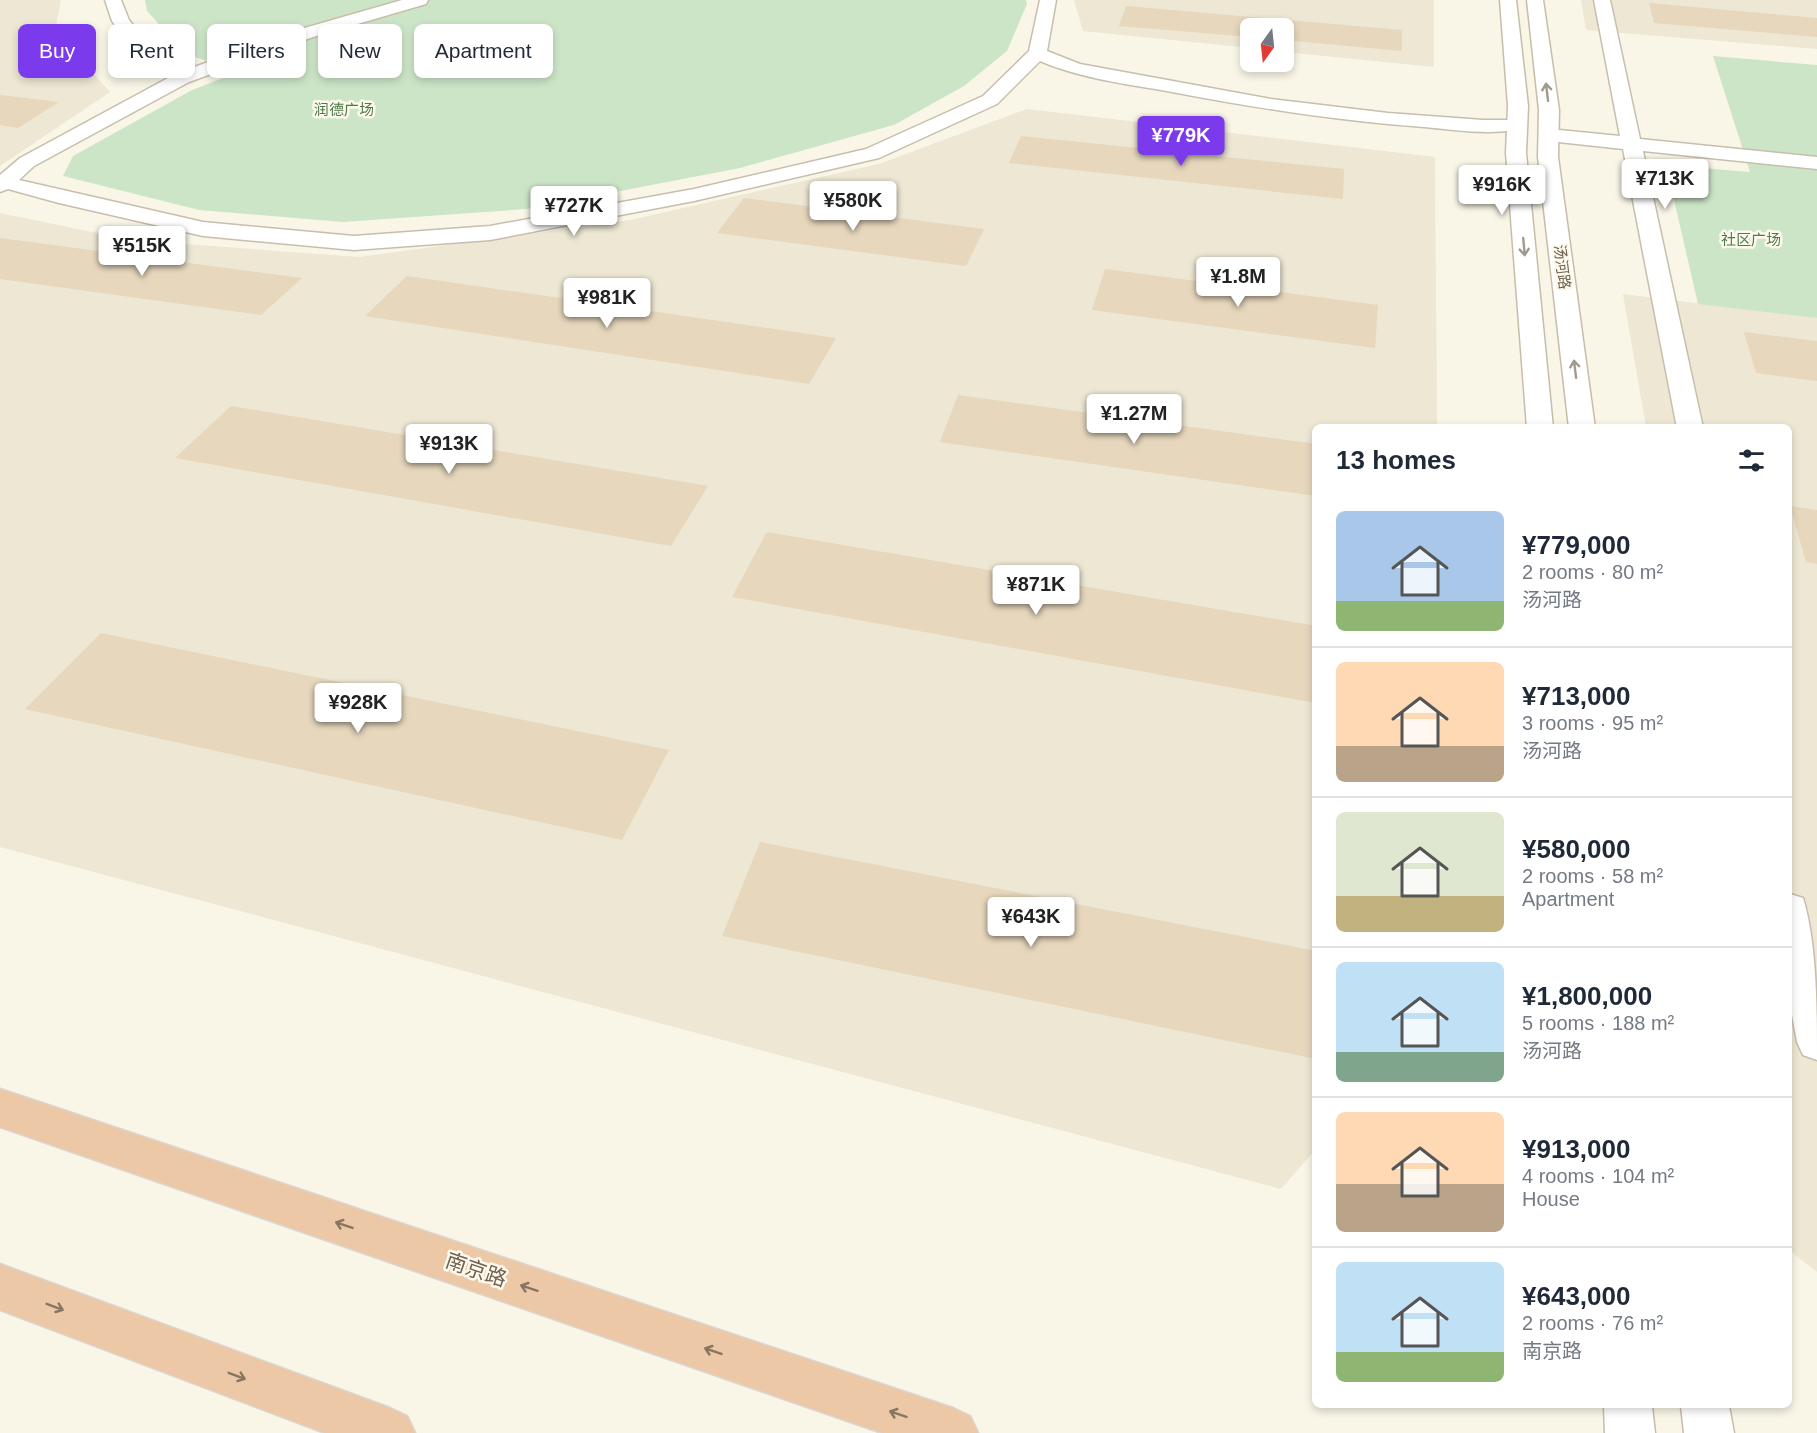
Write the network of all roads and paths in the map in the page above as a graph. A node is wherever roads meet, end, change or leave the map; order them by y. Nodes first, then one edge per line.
1 (113, 0) edge
2 (420, 0) edge
3 (1048, 0) edge
4 (1508, 0) edge
5 (1534, 0) edge
6 (1602, 0) edge
7 (123, 24) edge
8 (1038, 53) junction
9 (195, 73) edge
10 (182, 78) edge
11 (1517, 124) junction
12 (1548, 135) junction
13 (1631, 143) junction
14 (1817, 163) edge
15 (2, 184) edge
16 (1540, 424) edge
17 (1581, 424) edge
18 (1689, 424) edge
19 (1792, 919) edge
20 (1817, 1042) edge
21 (0, 1107) edge
22 (0, 1287) edge
23 (1628, 1408) edge
24 (1705, 1408) edge
25 (390, 1433) edge
26 (953, 1433) edge
27 (1630, 1433) edge
28 (1709, 1433) edge

1 - 7 street
2 - 9 street
3 - 8 street
4 - 11 street, 汤河路
12 -> 5 street, 汤河路
6 - 13 street
8 - 11 street
8 - 15 street
10 - 15 street
11 -> 16 street, 汤河路
12 - 13 street
17 -> 12 street, 汤河路
13 - 14 street
13 - 18 street
19 - 20 street
26 -> 21 highway, 南京路
22 -> 25 highway
23 - 27 street
24 - 28 street

